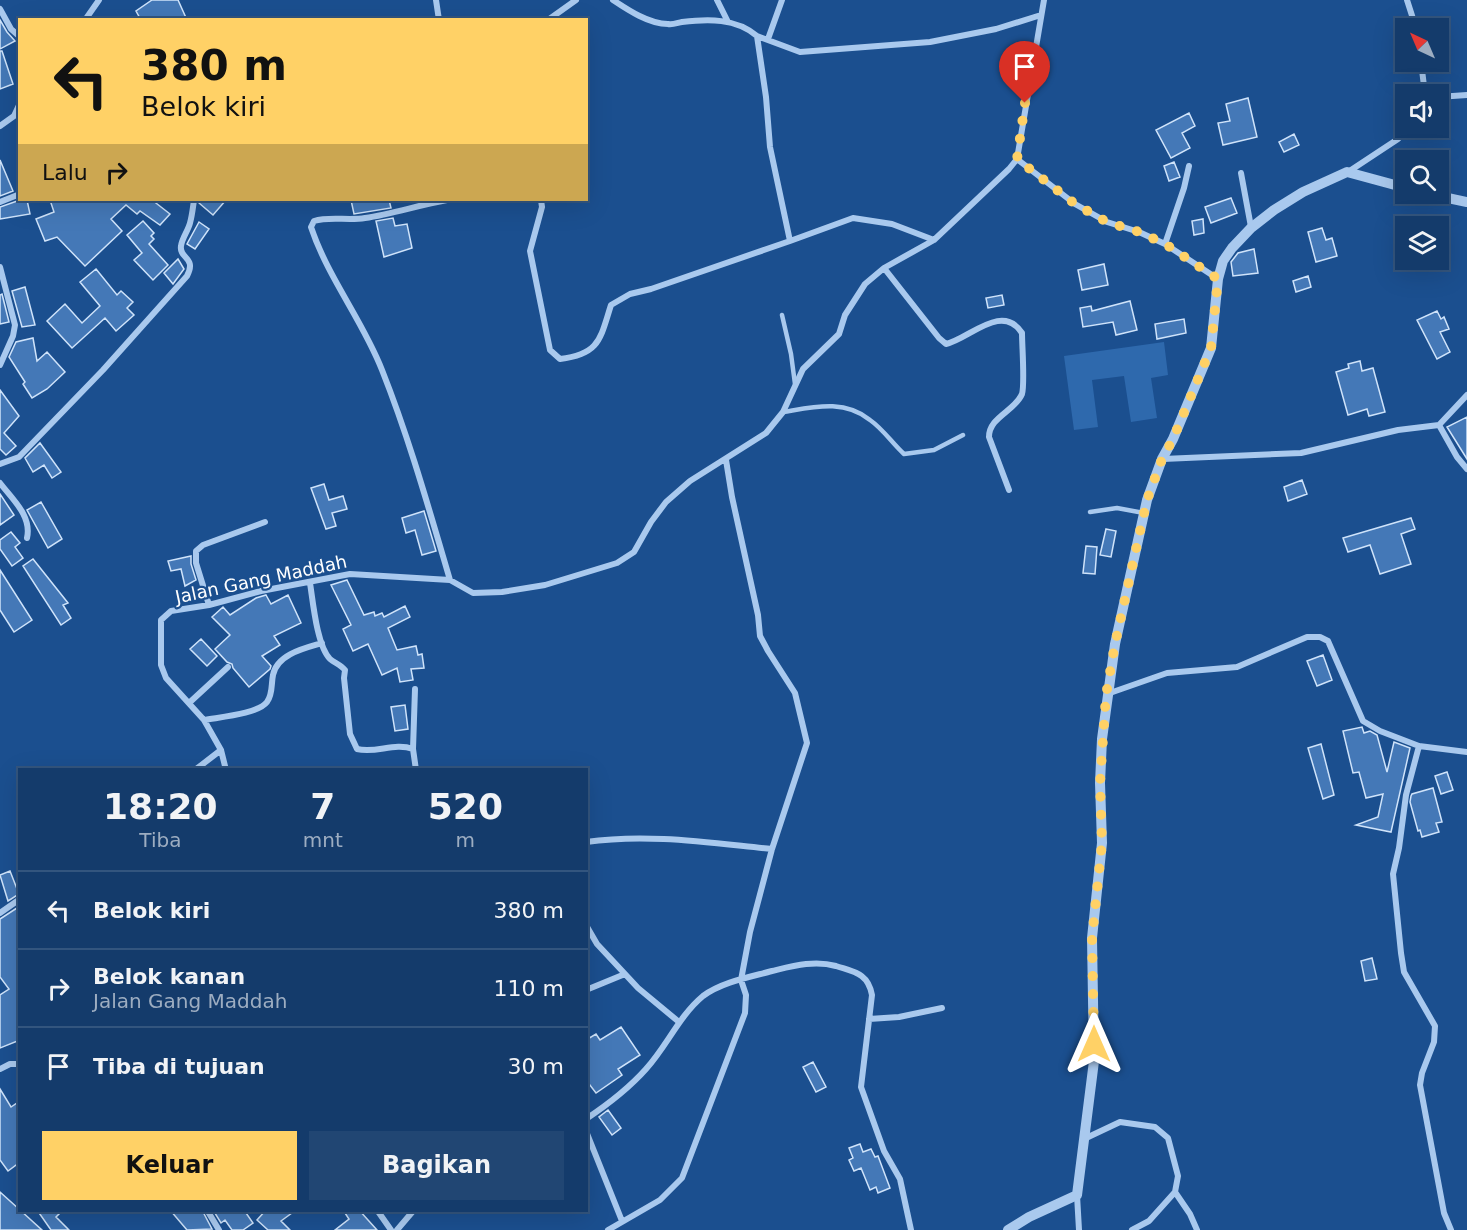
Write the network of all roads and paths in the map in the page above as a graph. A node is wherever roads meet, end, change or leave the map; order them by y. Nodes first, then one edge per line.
1 (99, 0) edge
2 (436, 0) edge
3 (576, 0) edge
4 (613, 0) edge
5 (717, 0) edge
6 (782, 0) edge
7 (1044, 0) edge
8 (1407, 0) edge
9 (0, 9) edge
10 (1041, 15) junction
11 (86, 18) edge
12 (439, 18) edge
13 (551, 18) edge
14 (1413, 18) edge
15 (728, 22) junction
16 (18, 35) edge
17 (757, 36) junction
18 (768, 39) junction
19 (1467, 96) edge
20 (1449, 97) edge
21 (18, 108) edge
22 (0, 126) edge
23 (1399, 138) edge
24 (1017, 159) junction
25 (1189, 166) dead end
26 (1347, 172) junction
27 (1240, 173) dead end
28 (1395, 185) edge
29 (18, 195) edge
30 (1449, 198) edge
31 (194, 201) edge
32 (443, 201) edge
33 (541, 201) edge
34 (0, 202) edge
35 (1467, 202) edge
36 (1251, 228) junction
37 (934, 240) junction
38 (790, 241) junction
39 (1165, 244) junction
40 (0, 267) edge
41 (884, 268) junction
42 (1218, 279) junction
43 (782, 315) dead end
44 (0, 365) edge
45 (795, 384) junction
46 (1467, 395) edge
47 (783, 412) junction
48 (1439, 425) junction
49 (963, 435) dead end
50 (1162, 459) junction
51 (726, 460) junction
52 (0, 464) edge
53 (1467, 469) edge
54 (0, 483) edge
55 (1009, 490) dead end
56 (1090, 512) dead end
57 (1144, 513) junction
58 (265, 522) dead end
59 (27, 538) dead end
60 (450, 580) junction
61 (310, 584) junction
62 (209, 605) junction
63 (322, 643) junction
64 (228, 667) dead end
65 (415, 689) dead end
66 (1106, 695) junction
67 (189, 703) junction
68 (204, 720) junction
69 (1419, 746) junction
70 (413, 749) junction
71 (221, 750) junction
72 (1467, 752) edge
73 (198, 768) edge
74 (226, 768) edge
75 (416, 768) edge
76 (588, 842) edge
77 (772, 849) junction
78 (18, 900) edge
79 (0, 913) edge
80 (588, 928) edge
81 (625, 974) junction
82 (741, 980) junction
83 (588, 989) edge
84 (942, 1008) dead end
85 (869, 1019) junction
86 (680, 1022) junction
87 (18, 1064) edge
88 (0, 1069) edge
89 (588, 1118) edge
90 (588, 1136) edge
91 (1083, 1139) junction
92 (1175, 1192) junction
93 (1077, 1195) junction
94 (208, 1212) edge
95 (378, 1212) edge
96 (412, 1212) edge
97 (622, 1221) junction
98 (219, 1230) edge
99 (390, 1230) edge
100 (397, 1230) edge
101 (608, 1230) edge
102 (911, 1230) edge
103 (1008, 1230) edge
104 (1079, 1230) edge
105 (1132, 1230) edge
106 (1197, 1230) edge
107 (1451, 1230) edge

1 - 11 street
2 - 12 street
3 - 13 street
4 - 15 street
5 - 15 street
6 - 18 street
7 - 10 street
8 - 14 street
9 - 16 street
10 - 18 street
10 - 24 street
15 - 17 street
17 - 18 street
17 - 38 street
19 - 20 street
21 - 22 street
23 - 26 street
24 - 37 street, Jalan Gang Maddah
24 - 39 street
25 - 39 street
26 - 28 street
26 - 36 street
27 - 36 street
29 - 34 street
30 - 35 street
31 - 52 street
32 - 60 street
33 - 38 street
36 - 42 street
37 - 38 street
37 - 41 street, Jalan Gang Maddah
39 - 42 street
40 - 44 street
41 - 45 street, Jalan Gang Maddah
41 - 55 street
42 - 50 street
43 - 45 lane
45 - 47 street, Jalan Gang Maddah
46 - 48 street
47 - 49 lane
47 - 51 street, Jalan Gang Maddah
48 - 50 street
48 - 53 street
50 - 57 street
51 - 60 street, Jalan Gang Maddah
51 - 77 street
54 - 59 street
56 - 57 lane
57 - 66 street
58 - 62 street
60 - 61 street, Jalan Gang Maddah
61 - 62 street, Jalan Gang Maddah
61 - 63 street
62 - 67 street, Jalan Gang Maddah
63 - 68 street
63 - 70 street
64 - 67 street
65 - 70 street
66 - 69 street
66 - 91 street
67 - 68 street, Jalan Gang Maddah
68 - 71 street, Jalan Gang Maddah
69 - 72 street
69 - 107 street
70 - 75 street
71 - 73 street
71 - 74 street, Jalan Gang Maddah
76 - 77 street
77 - 82 street
78 - 79 street
80 - 81 street
81 - 83 street
81 - 86 street
82 - 85 street
82 - 86 street
82 - 97 street
84 - 85 street
85 - 102 street
86 - 89 street
87 - 88 street
90 - 97 street
91 - 92 street
91 - 93 street
92 - 105 street
92 - 106 street
93 - 103 street
93 - 104 street
94 - 98 street
95 - 99 street
96 - 100 street
97 - 101 street

